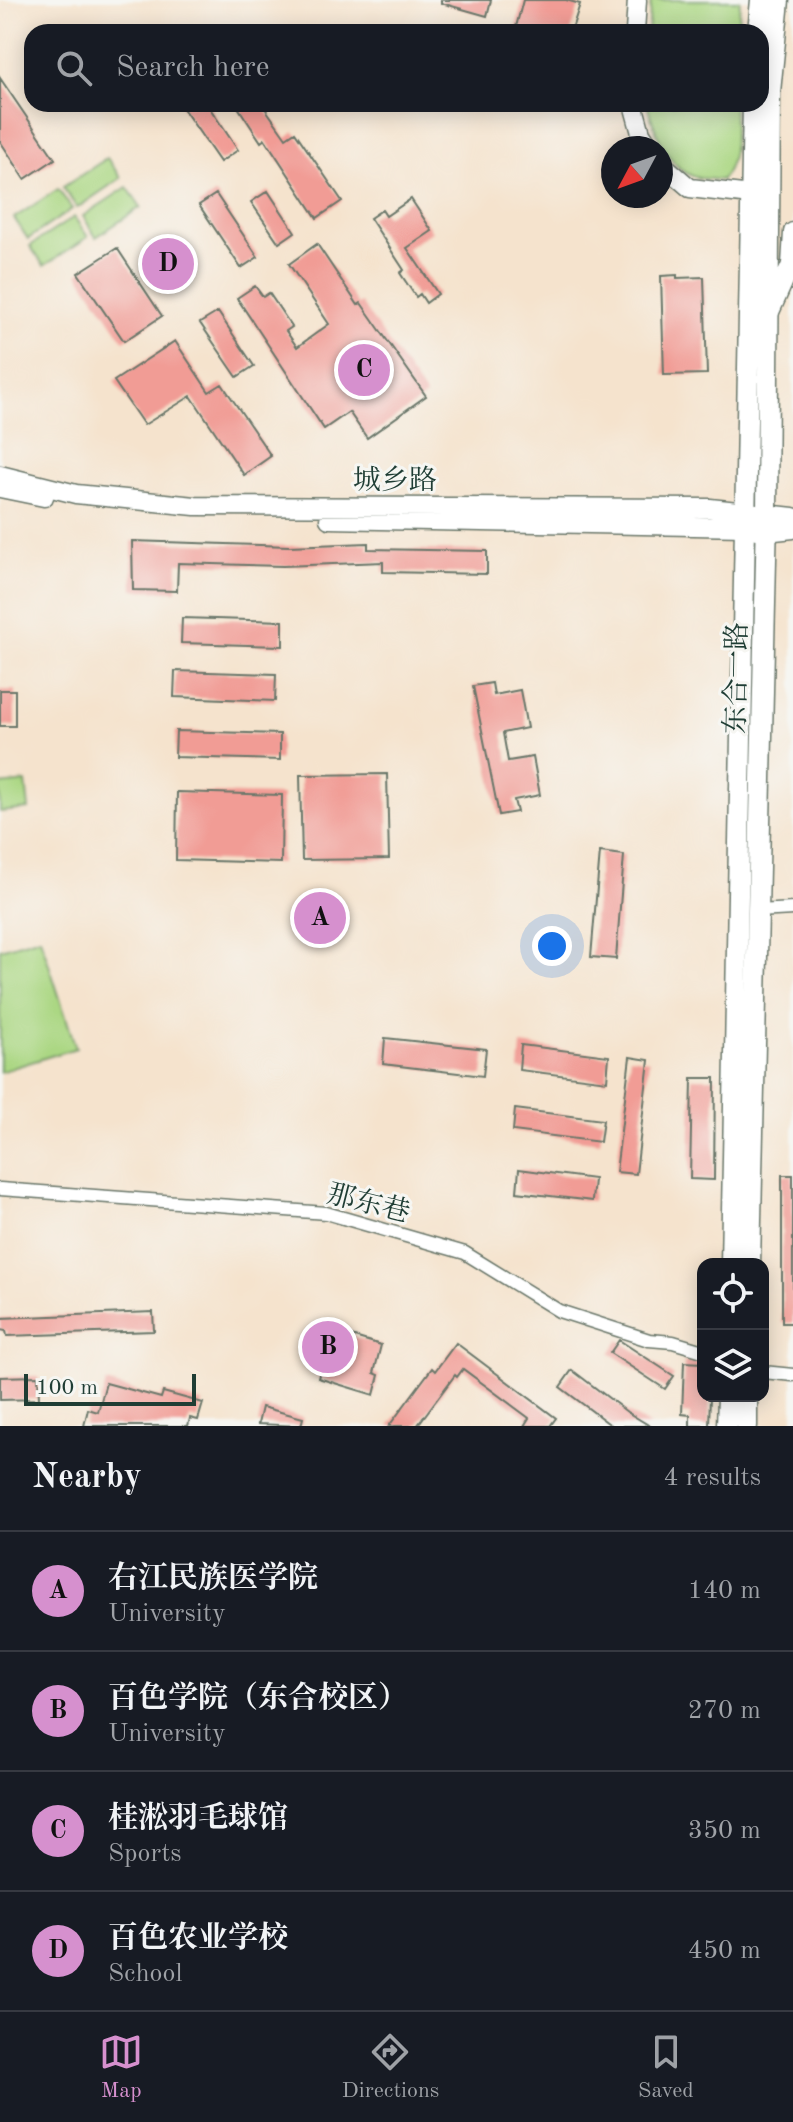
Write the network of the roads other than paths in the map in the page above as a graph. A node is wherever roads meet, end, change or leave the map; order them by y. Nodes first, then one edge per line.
1 (637, 0) edge
2 (761, 0) edge
3 (779, 0) edge
4 (636, 24) edge
5 (759, 24) edge
6 (769, 54) edge
7 (635, 112) edge
8 (760, 112) edge
9 (761, 112) edge
10 (643, 136) edge
11 (673, 173) edge
12 (751, 195) junction
13 (793, 232) edge
14 (768, 316) junction
15 (0, 475) edge
16 (0, 488) edge
17 (793, 517) edge
18 (745, 519) junction
19 (766, 523) junction
20 (793, 529) edge
21 (793, 909) edge
22 (758, 911) junction
23 (0, 1189) edge
24 (731, 1258) edge
25 (750, 1258) edge
26 (697, 1349) edge
27 (769, 1373) edge
28 (793, 1375) edge
29 (728, 1402) edge
30 (747, 1402) edge
31 (727, 1426) edge
32 (747, 1426) edge

1 - 4 main road
2 - 5 main road
3 - 6 main road
7 - 10 main road
8 - 12 main road, 东合一路
9 - 14 main road, 东合一路
11 - 12 main road
12 - 18 main road, 东合一路
13 - 14 main road
14 - 19 main road, 东合一路
15 - 18 main road, 城乡路
16 - 18 main road, 城乡路
17 - 19 main road, 城乡路
18 - 19 main road, 城乡路
18 - 24 main road, 东合一路
19 - 20 main road, 城乡路
19 - 22 main road, 东合一路
21 - 22 street
22 - 25 main road, 东合一路
23 - 26 street, 那东巷
27 - 28 street
29 - 31 main road
30 - 32 main road

